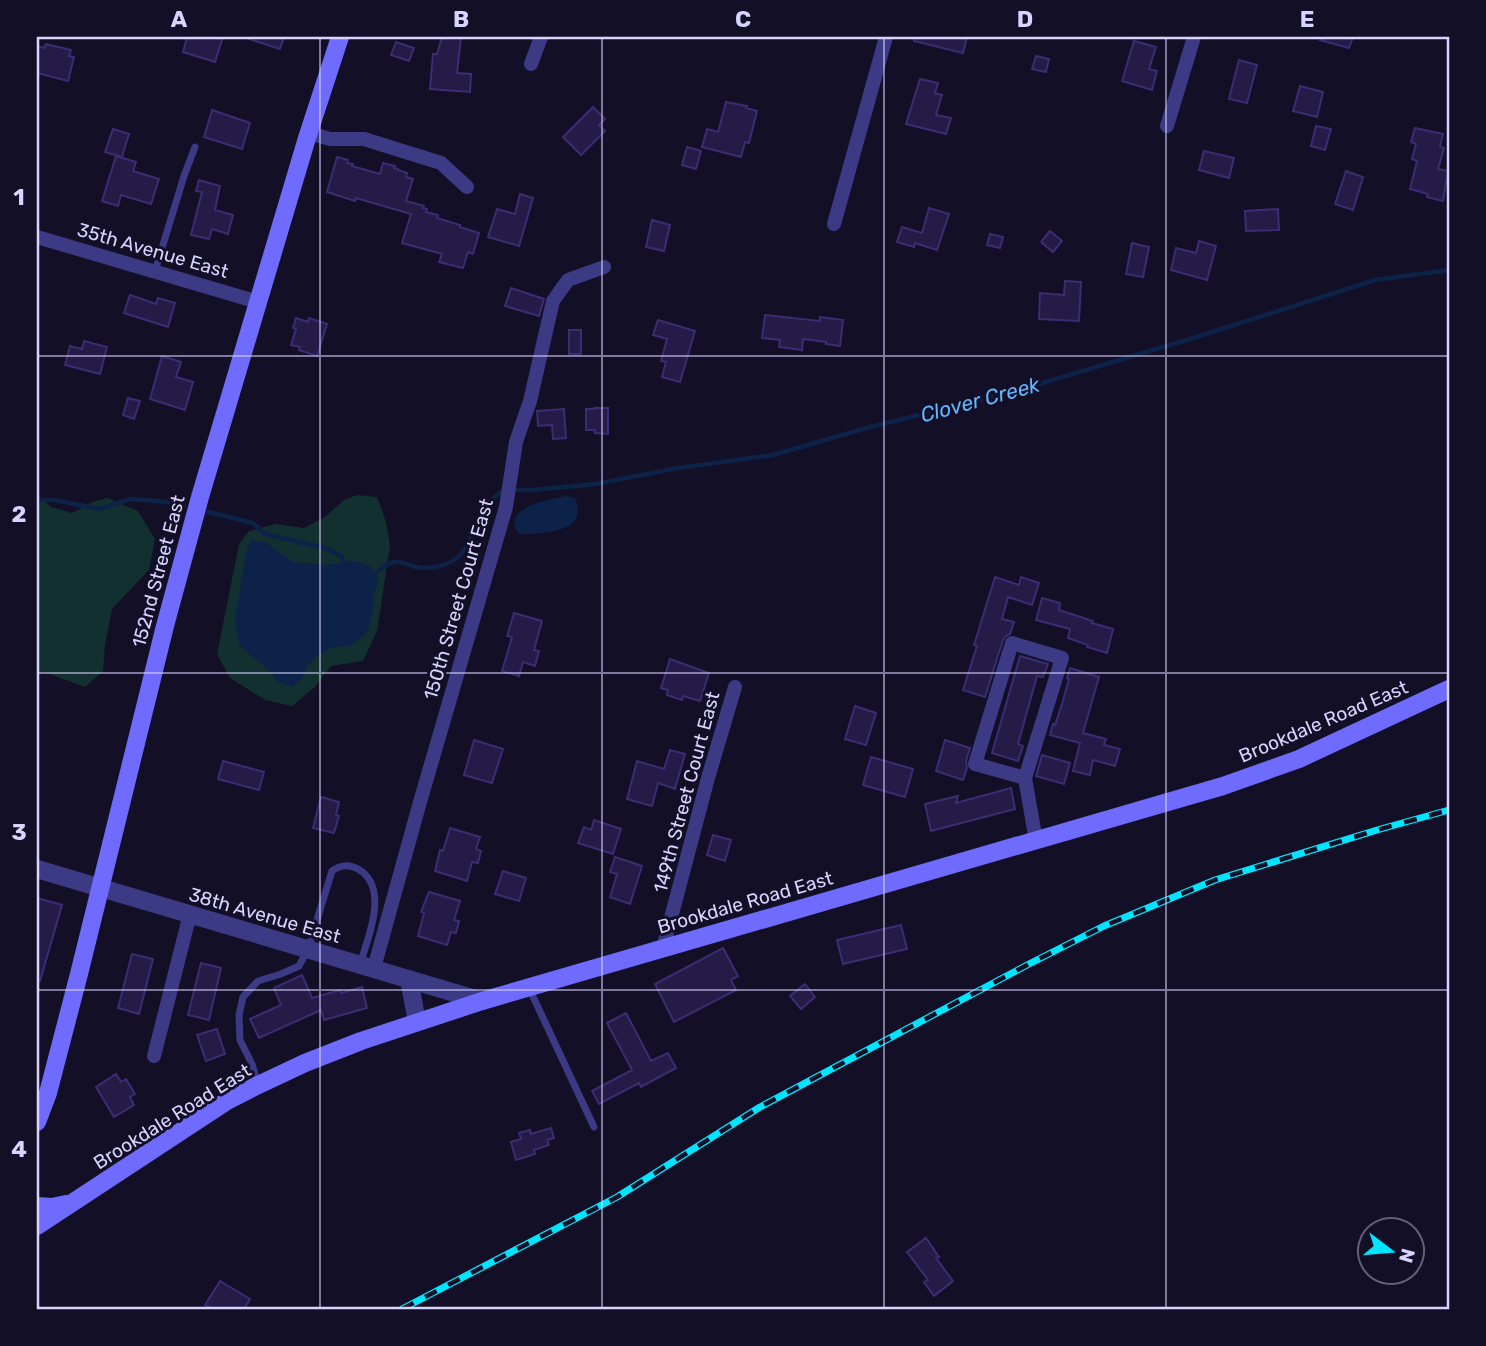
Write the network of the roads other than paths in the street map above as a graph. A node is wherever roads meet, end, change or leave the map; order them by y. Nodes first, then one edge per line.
1 (340, 37) edge
2 (541, 37) edge
3 (886, 37) edge
4 (1194, 37) edge
5 (531, 64) dead end
6 (1167, 126) dead end
7 (309, 133) junction
8 (195, 147) dead end
9 (467, 187) dead end
10 (834, 224) dead end
11 (37, 237) edge
12 (604, 267) dead end
13 (155, 271) junction
14 (258, 302) junction
15 (735, 687) dead end
16 (1449, 689) edge
17 (1025, 778) junction
18 (1036, 841) junction
19 (37, 869) edge
20 (100, 887) junction
21 (190, 914) junction
22 (663, 948) junction
23 (308, 949) junction
24 (367, 966) junction
25 (409, 979) junction
26 (529, 987) junction
27 (482, 1001) junction
28 (417, 1022) junction
29 (154, 1056) dead end
30 (259, 1085) junction
31 (37, 1122) edge
32 (594, 1127) dead end
33 (73, 1202) junction
34 (37, 1206) edge
35 (37, 1226) edge

1 - 7 main road, 152nd Street East
2 - 5 street
3 - 10 street
4 - 6 street
7 - 9 street
7 - 14 main road, 152nd Street East
8 - 13 lane
11 - 13 street, 35th Avenue East
12 - 24 street, 150th Street Court East
13 - 14 street, 35th Avenue East
14 - 20 main road, 152nd Street East
15 - 22 street, 149th Street Court East
16 - 18 main road, Brookdale Road East
17 - 17 street
17 - 18 street
18 - 22 main road, Brookdale Road East
19 - 20 street, 38th Avenue East
20 - 21 street, 38th Avenue East
20 - 31 main road, 152nd Street East
21 - 23 street, 38th Avenue East
21 - 29 street
22 - 26 main road, Brookdale Road East
23 - 24 street, 38th Avenue East
23 - 24 lane
23 - 30 lane
24 - 25 street, 38th Avenue East
25 - 27 street, 38th Avenue East
25 - 28 street
26 - 27 main road, Brookdale Road East
26 - 32 lane
27 - 28 main road, Brookdale Road East
28 - 30 main road, Brookdale Road East
30 - 33 main road, Brookdale Road East
33 - 34 main road, Brookdale Road East
33 - 35 main road, Brookdale Road East

